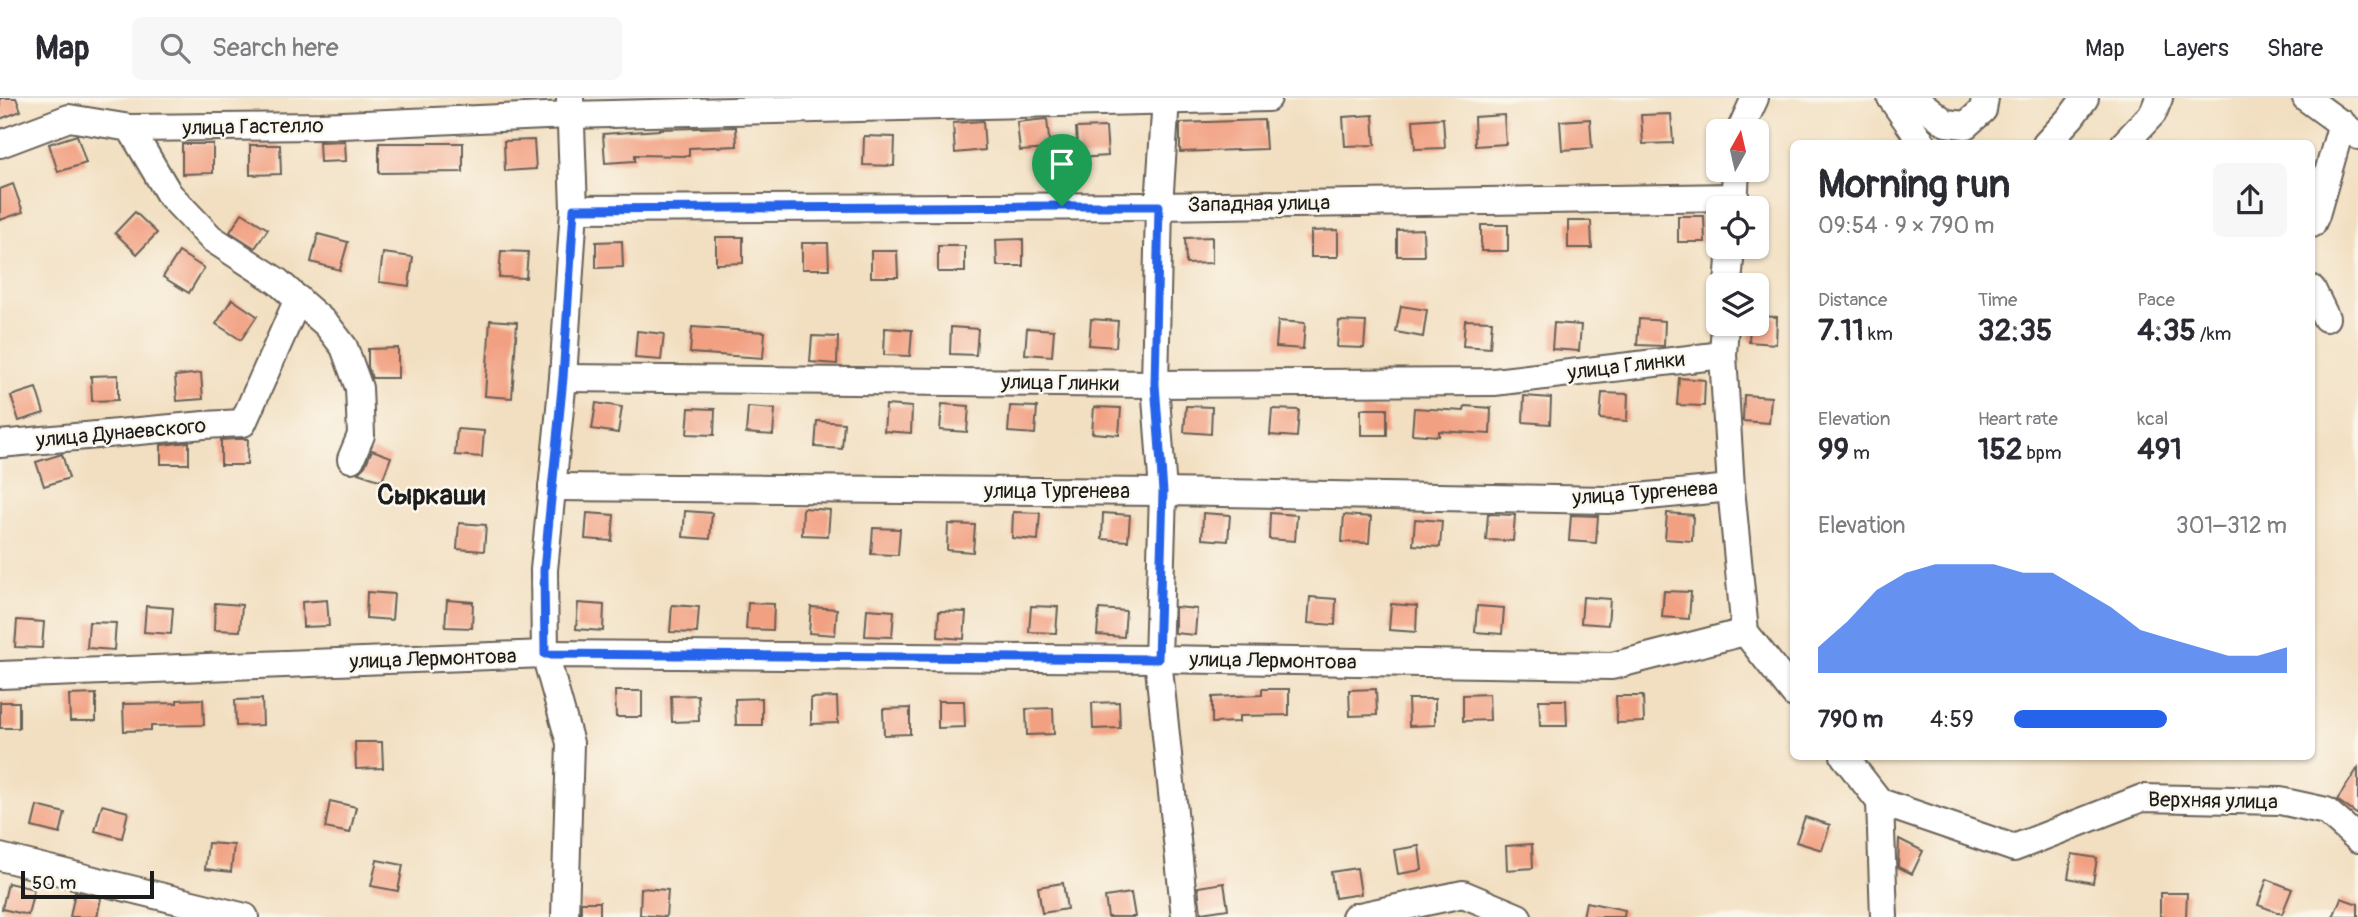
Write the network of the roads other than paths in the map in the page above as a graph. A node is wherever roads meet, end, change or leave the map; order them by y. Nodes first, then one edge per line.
1 (1268, 98) edge
2 (1755, 98) edge
3 (1891, 98) edge
4 (1913, 98) edge
5 (1985, 98) edge
6 (2085, 98) edge
7 (2159, 98) edge
8 (2306, 98) edge
9 (1166, 100) edge
10 (570, 106) edge
11 (1745, 119) edge
12 (130, 128) junction
13 (2350, 130) edge
14 (1920, 140) edge
15 (2050, 140) edge
16 (2128, 140) edge
17 (0, 144) edge
18 (1706, 203) edge
19 (1159, 206) junction
20 (574, 209) junction
21 (2315, 217) edge
22 (2315, 295) edge
23 (298, 299) junction
24 (2326, 318) dead end
25 (1724, 336) edge
26 (1723, 355) junction
27 (563, 378) junction
28 (1155, 384) junction
29 (0, 444) edge
30 (351, 459) dead end
31 (552, 487) junction
32 (1731, 488) junction
33 (1163, 492) junction
34 (1745, 632) junction
35 (545, 654) junction
36 (1158, 659) junction
37 (0, 676) edge
38 (1790, 689) edge
39 (1847, 760) edge
40 (1880, 802) junction
41 (2358, 839) edge
42 (0, 857) edge
43 (244, 917) edge
44 (565, 917) edge
45 (1185, 917) edge
46 (1355, 917) edge
47 (1518, 917) edge
48 (1884, 917) edge

1 - 9 street, улица Гастелло
2 - 11 street
3 - 14 street
4 - 5 street
6 - 15 street
7 - 16 street
8 - 13 street
9 - 10 street, улица Гастелло
9 - 19 street
10 - 12 street, улица Гастелло
10 - 20 street
12 - 17 street, улица Гастелло
12 - 23 street
13 - 21 street
18 - 19 street, Западная улица
19 - 20 street, Западная улица
19 - 28 street
20 - 27 street
22 - 24 street
23 - 29 street, улица Дунаевского
23 - 30 street
25 - 26 street
26 - 28 street, улица Глинки
26 - 32 street
27 - 28 street, улица Глинки
27 - 31 street
28 - 33 street
31 - 33 street, улица Тургенева
31 - 35 street
32 - 33 street, улица Тургенева
32 - 34 street
33 - 36 street
34 - 36 street, улица Лермонтова
34 - 38 street
35 - 36 street, улица Лермонтова
35 - 37 street, улица Лермонтова
35 - 44 street
36 - 45 street
39 - 40 street
40 - 41 street, Верхняя улица
40 - 48 street
42 - 43 street
46 - 47 street

